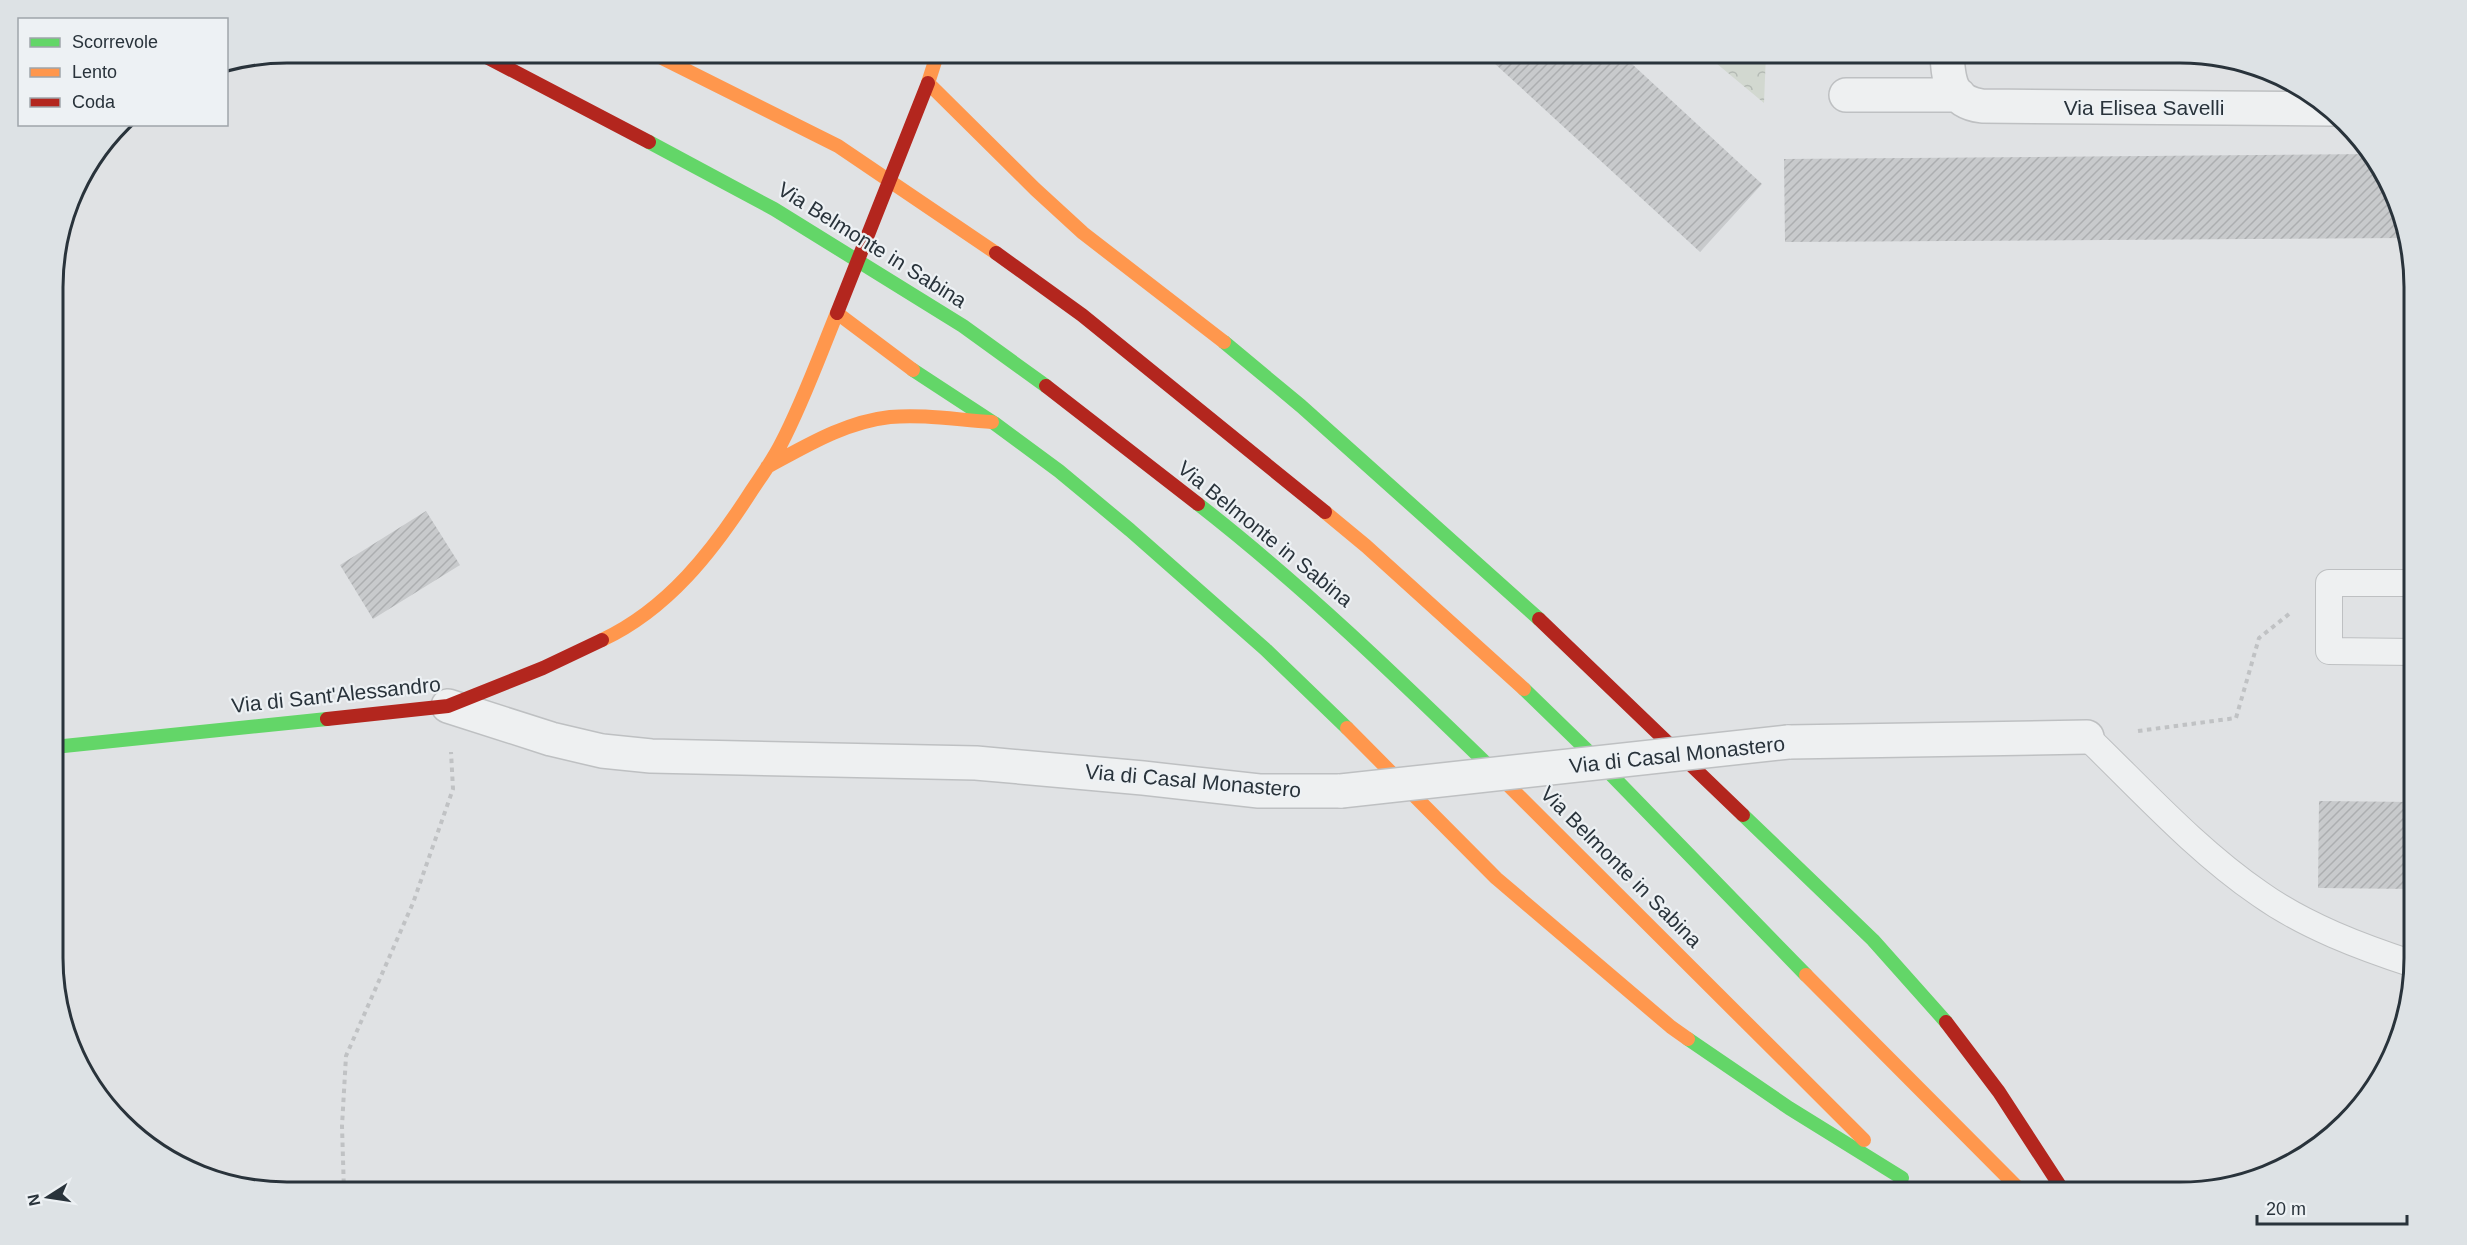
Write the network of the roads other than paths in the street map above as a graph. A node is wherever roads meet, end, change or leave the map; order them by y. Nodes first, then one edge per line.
1 (500, 63) edge
2 (672, 63) edge
3 (934, 63) edge
4 (1948, 63) edge
5 (928, 83) junction
6 (1846, 95) dead end
7 (1959, 95) junction
8 (2316, 109) edge
9 (837, 314) junction
10 (994, 423) junction
11 (763, 469) junction
12 (2404, 584) edge
13 (2404, 652) edge
14 (448, 706) junction
15 (2086, 737) joint
16 (63, 746) edge
17 (2404, 961) edge
18 (2012, 1182) edge
19 (2057, 1182) edge

1 - 10 street, Via Belmonte in Sabina
2 - 18 street
3 - 5 street, Via di Sant'Alessandro
4 - 7 street
5 - 9 street, Via di Sant'Alessandro, bridge
5 - 19 street
6 - 7 street
7 - 8 street, Via Elisea Savelli
9 - 10 street
9 - 11 street, Via di Sant'Alessandro
10 - 11 street
11 - 14 street, Via di Sant'Alessandro
12 - 13 lane
14 - 15 street, Via di Casal Monastero, bridge
14 - 16 street, Via di Sant'Alessandro
15 - 17 lane

